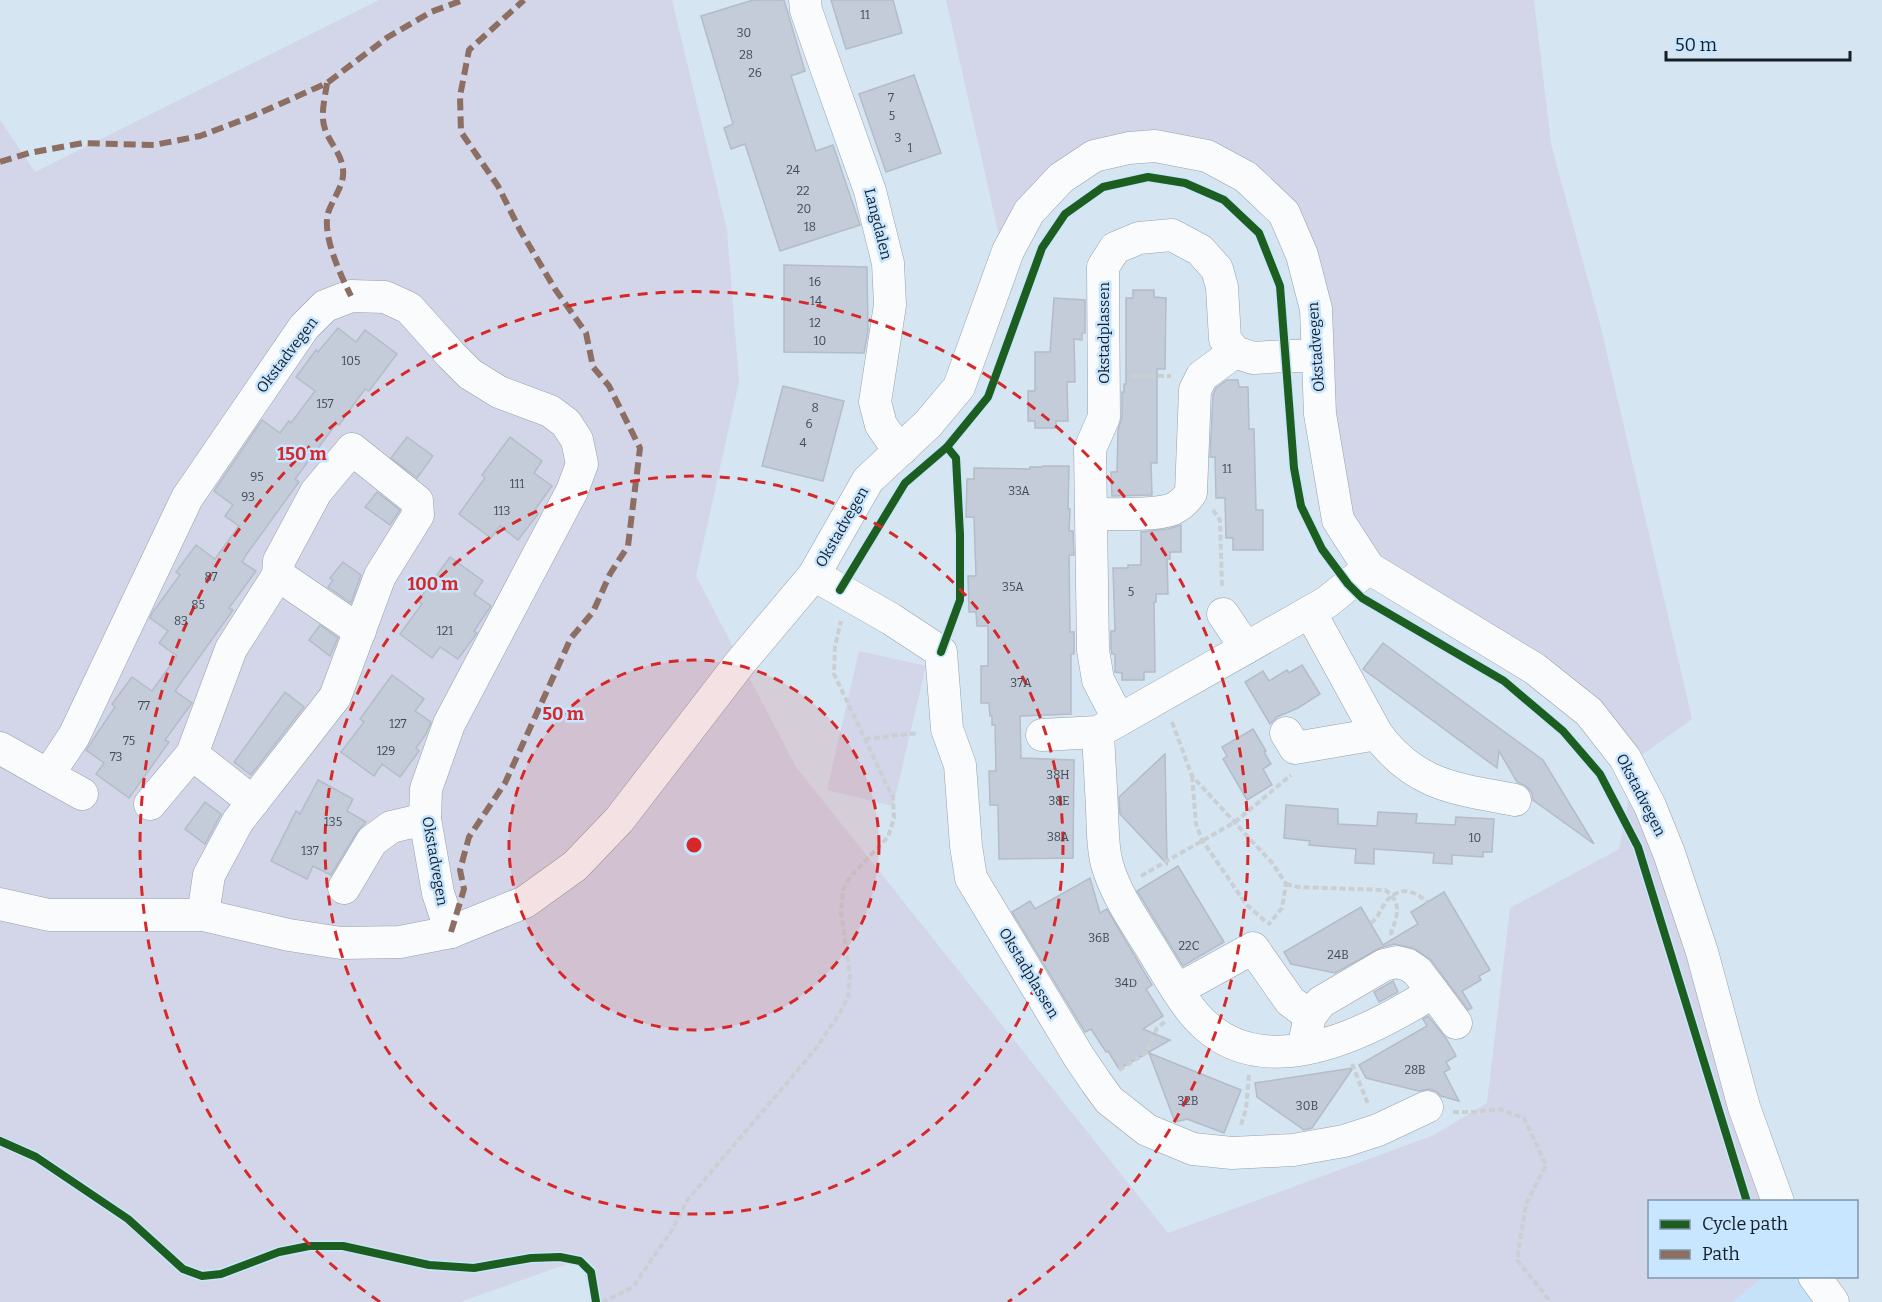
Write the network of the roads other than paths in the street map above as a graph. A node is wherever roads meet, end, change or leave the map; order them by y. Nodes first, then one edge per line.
1 (805, 0) edge
2 (1235, 352) junction
3 (1317, 356) junction
4 (902, 449) junction
5 (1092, 514) junction
6 (1369, 568) junction
7 (278, 575) junction
8 (827, 583) junction
9 (1310, 612) junction
10 (1223, 614) road end
11 (360, 631) junction
12 (1246, 648) junction
13 (1109, 726) junction
14 (1377, 734) junction
15 (1042, 735) dead end
16 (0, 748) edge
17 (1292, 751) road end
18 (192, 754) junction
19 (48, 775) junction
20 (82, 794) dead end
21 (1515, 800) dead end
22 (253, 802) junction
23 (150, 804) dead end
24 (425, 819) junction
25 (344, 888) dead end
26 (0, 904) edge
27 (203, 915) junction
28 (451, 932) junction
29 (1177, 990) junction
30 (1433, 992) junction
31 (1310, 1016) junction
32 (1456, 1023) dead end
33 (1303, 1049) junction
34 (1427, 1107) road end
35 (1777, 1200) edge
36 (1815, 1278) edge
37 (1833, 1302) edge

1 - 4 street, Langdalen
2 - 3 street
2 - 5 street
2 - 5 street, Okstadplassen
3 - 4 street, Okstadvegen
3 - 6 street, Okstadvegen
4 - 8 street, Okstadvegen
5 - 13 street, Okstadplassen
6 - 9 street
6 - 35 street, Okstadvegen
7 - 11 street
7 - 11 street
7 - 18 street
8 - 28 street, Okstadvegen
8 - 34 street, Okstadplassen
9 - 12 street
9 - 14 street
10 - 12 street
11 - 22 street
12 - 13 street
13 - 15 street
13 - 29 street, Okstadplassen
14 - 17 street
14 - 21 street
16 - 19 street
18 - 22 street
18 - 23 street
19 - 20 street
19 - 24 street, Okstadvegen
22 - 27 street
24 - 25 street
24 - 28 street, Okstadvegen
26 - 27 street, Okstadvegen
27 - 28 street, Okstadvegen
29 - 31 street
29 - 33 street, Okstadplassen
30 - 31 street
30 - 32 street
30 - 33 street, Okstadplassen
31 - 33 street
36 - 37 street

